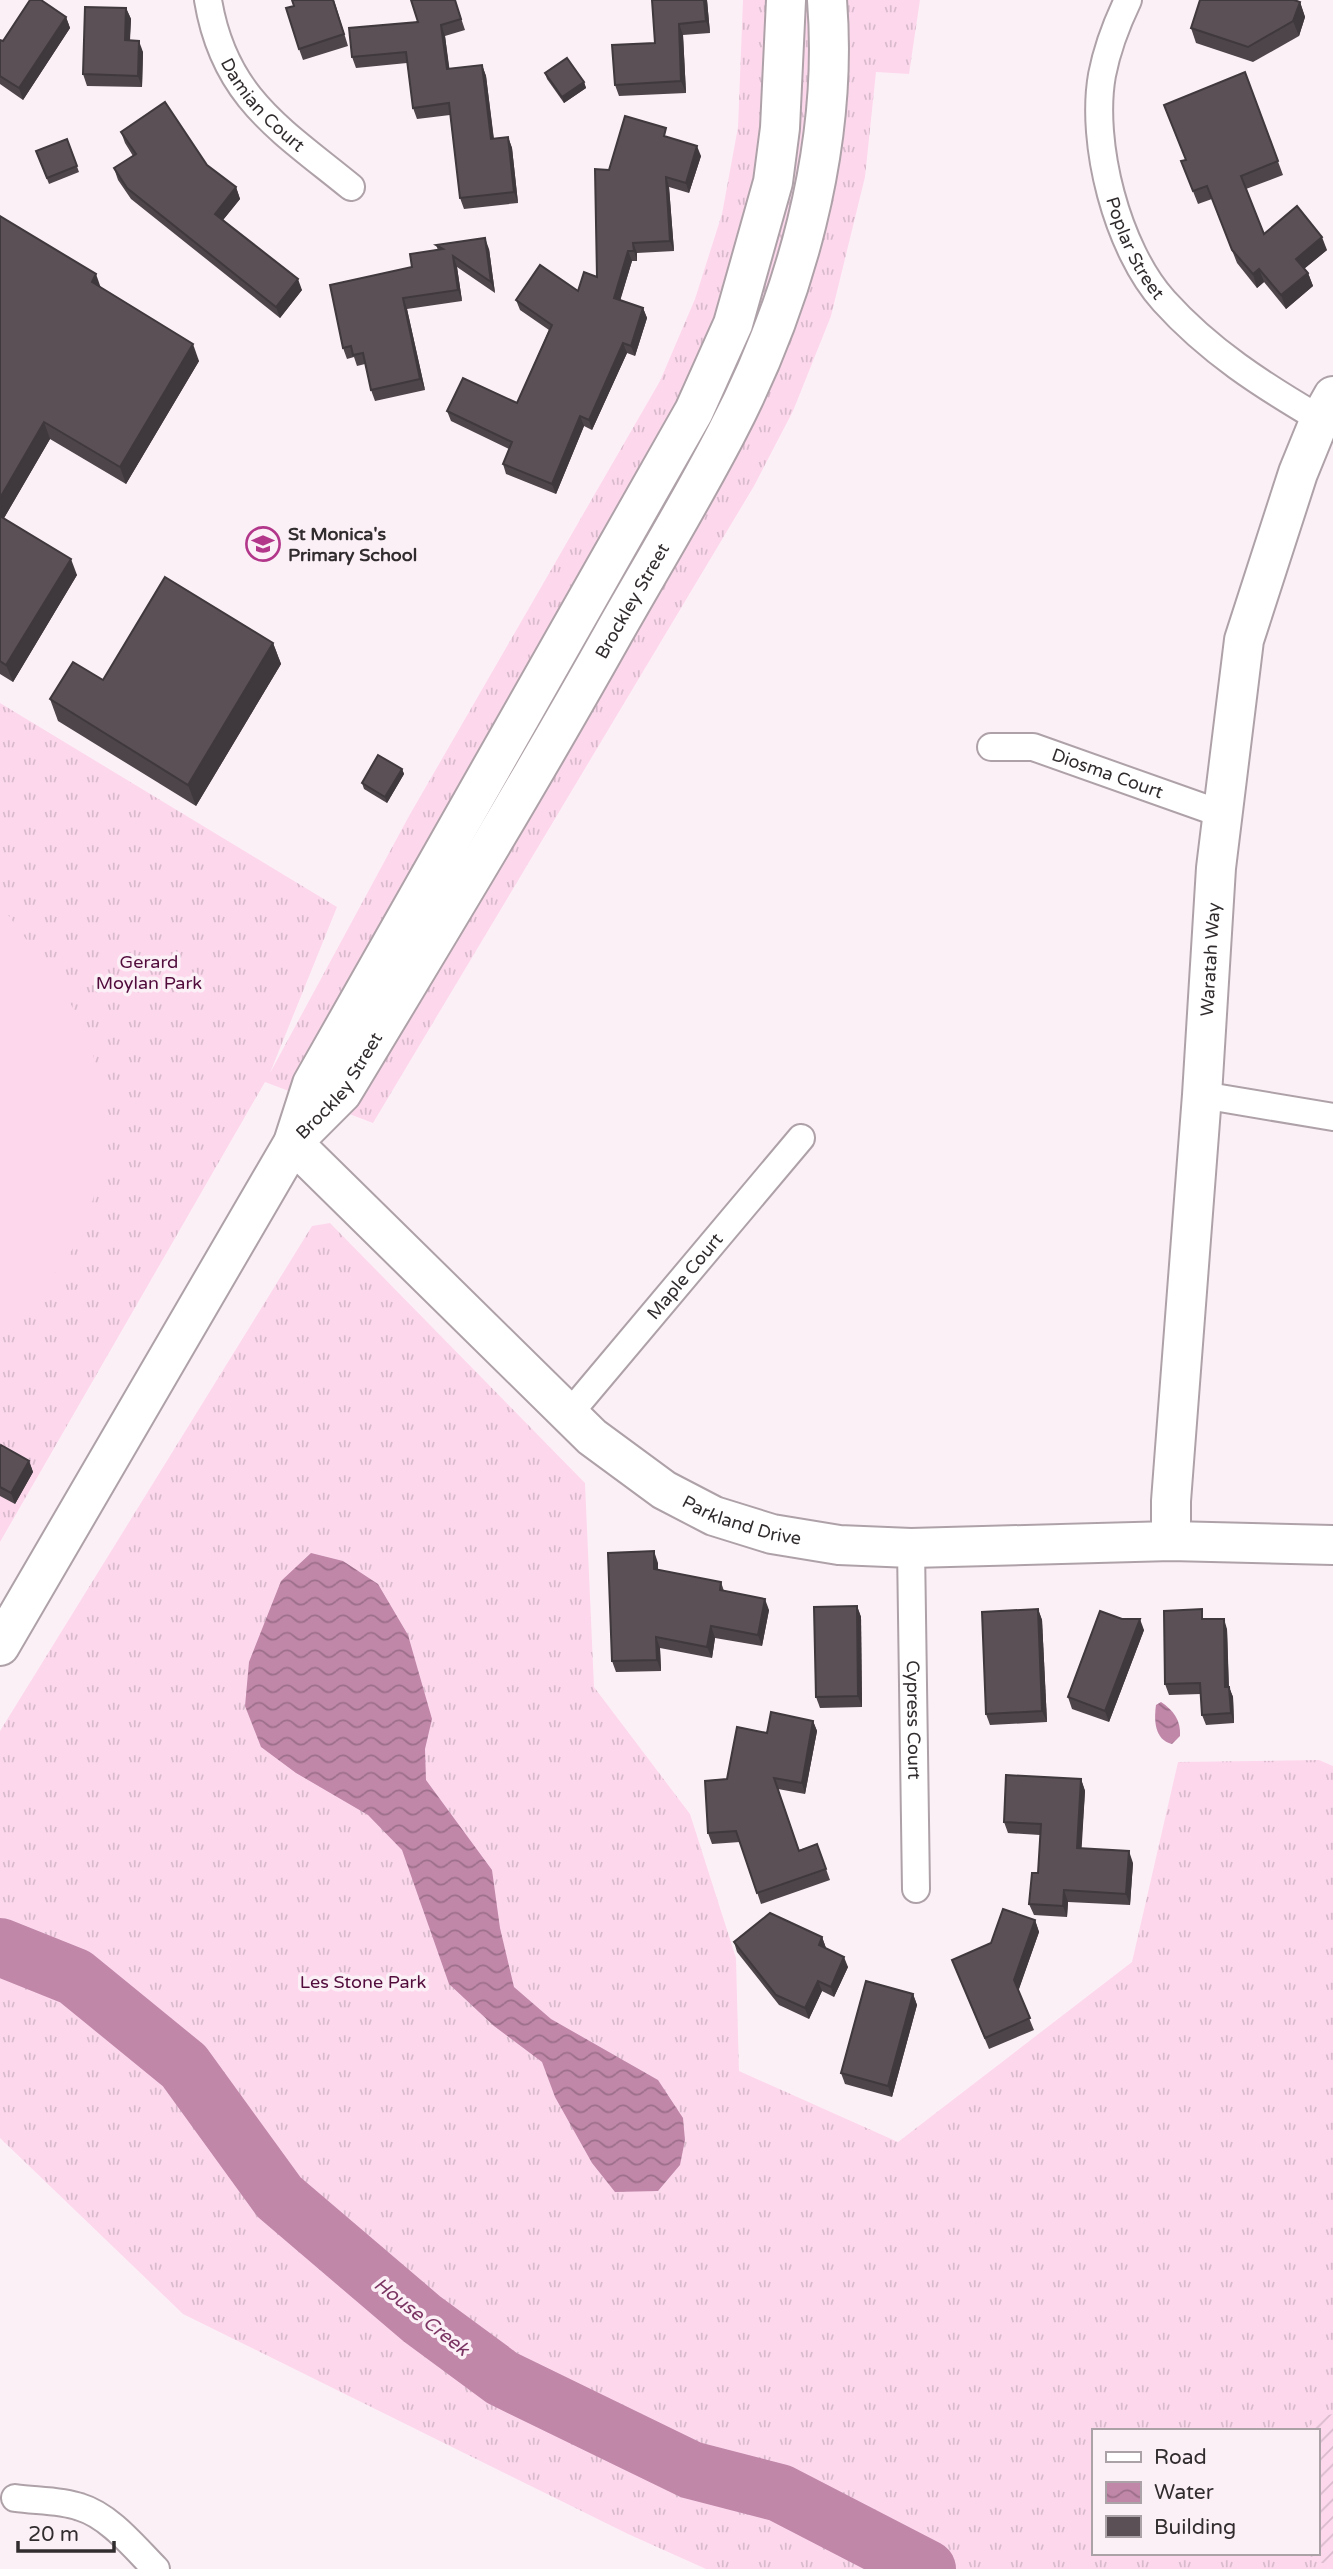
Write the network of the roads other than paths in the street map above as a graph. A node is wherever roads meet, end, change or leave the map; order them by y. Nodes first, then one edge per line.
1 (208, 0) edge
2 (786, 0) edge
3 (827, 0) edge
4 (1128, 0) edge
5 (351, 187) dead end
6 (1326, 407) edge
7 (540, 684) junction
8 (575, 703) junction
9 (991, 747) dead end
10 (1222, 814) junction
11 (1202, 1095) junction
12 (1333, 1117) edge
13 (801, 1138) dead end
14 (293, 1143) junction
15 (569, 1414) junction
16 (1171, 1541) junction
17 (1333, 1545) edge
18 (911, 1548) junction
19 (0, 1646) edge
20 (916, 1889) dead end
21 (15, 2498) dead end
22 (156, 2569) edge

1 - 5 street, Damian Court
2 - 7 main road, Brockley Street
3 - 8 main road, Brockley Street
4 - 6 street, Poplar Street
6 - 10 main road, Waratah Way
7 - 8 main road
7 - 14 main road, Brockley Street
8 - 14 main road, Brockley Street
9 - 10 street, Diosma Court
10 - 11 main road, Waratah Way
11 - 12 street
11 - 16 main road, Waratah Way
13 - 15 street, Maple Court
14 - 15 main road, Parkland Drive
14 - 19 main road, Brockley Street
15 - 18 main road, Parkland Drive
16 - 17 main road, Parkland Drive
16 - 18 main road, Parkland Drive
18 - 20 street, Cypress Court
21 - 22 street

